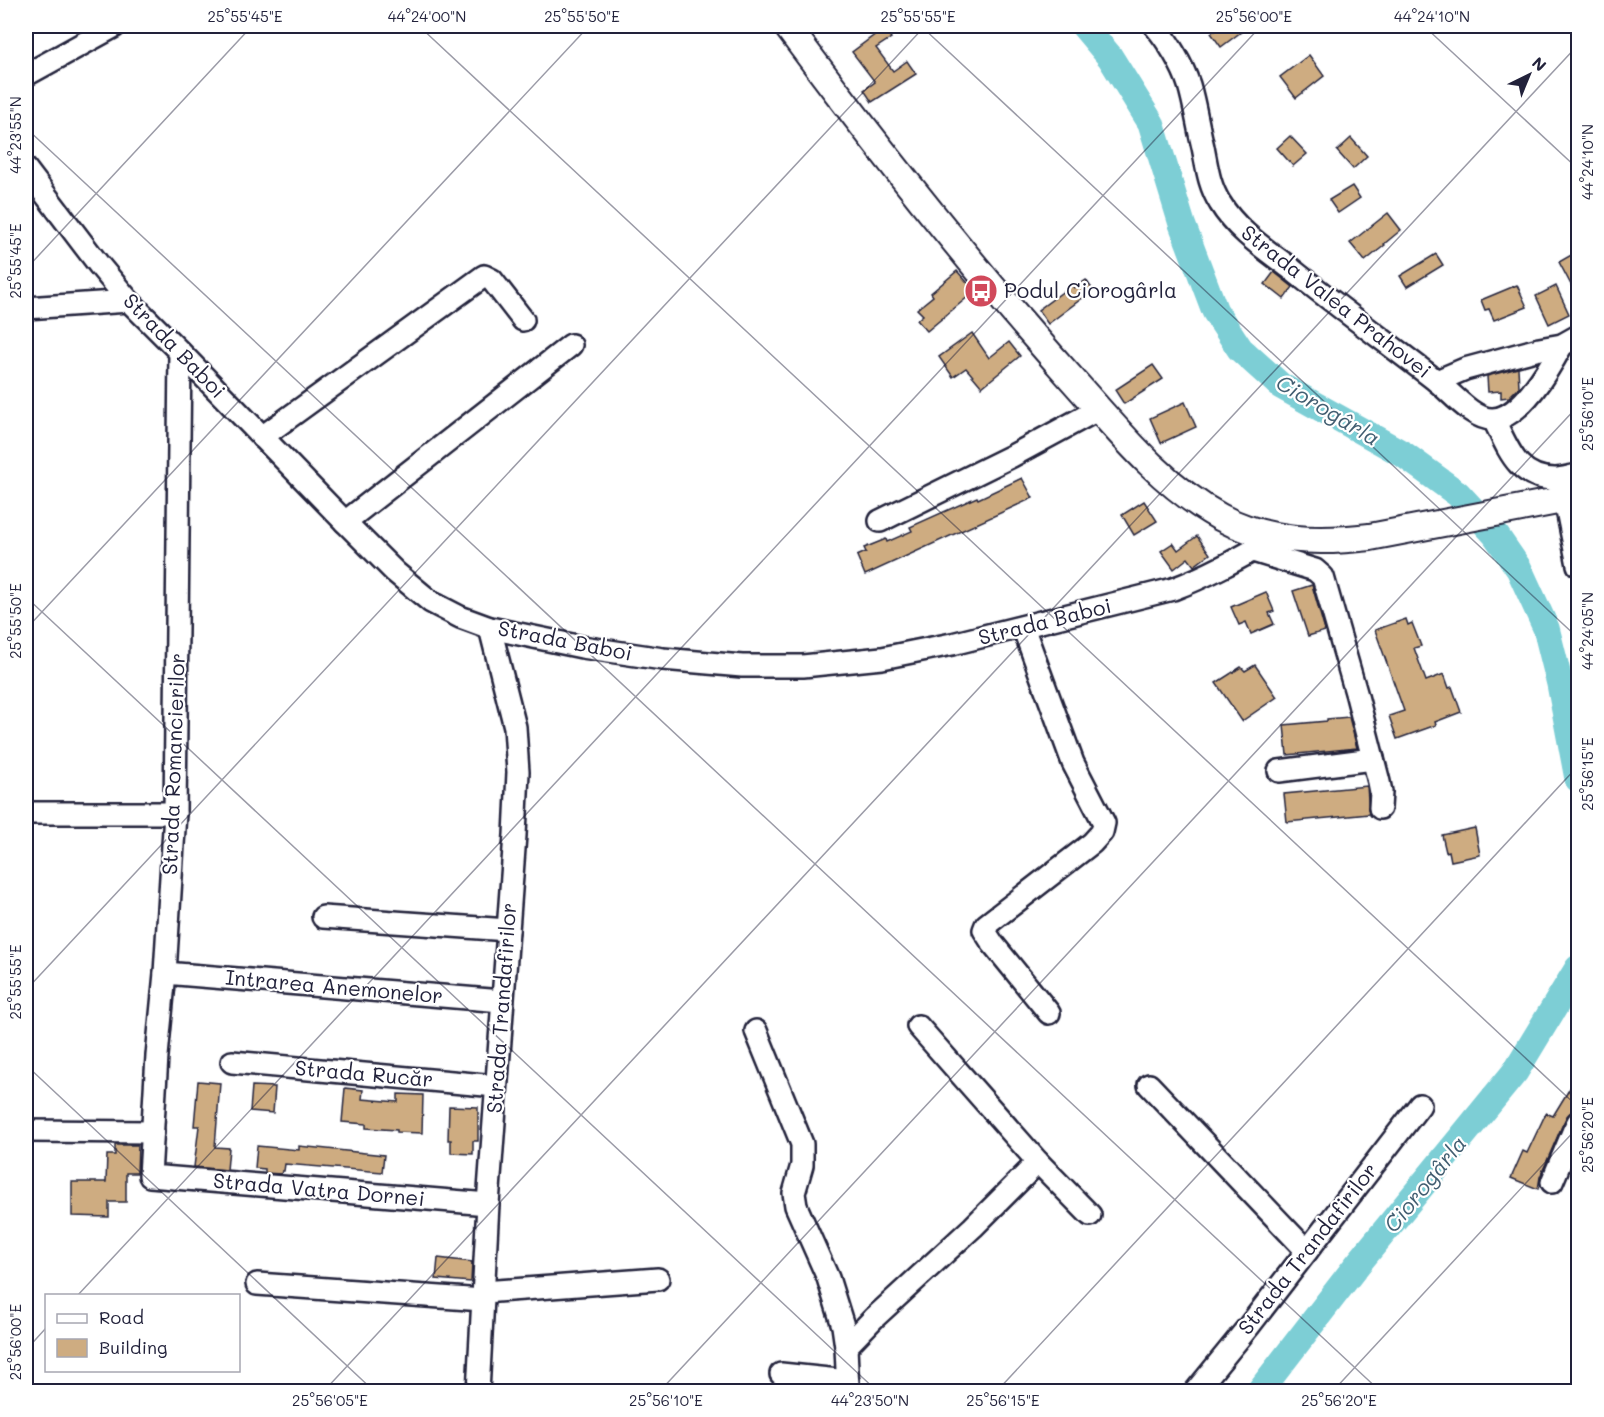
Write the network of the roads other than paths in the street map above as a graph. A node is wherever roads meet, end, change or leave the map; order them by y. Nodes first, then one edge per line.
1 (115, 26) edge
2 (787, 26) edge
3 (1155, 26) edge
4 (26, 75) edge
5 (26, 169) edge
6 (129, 301) junction
7 (26, 308) edge
8 (523, 320) dead end
9 (1570, 340) edge
10 (572, 345) dead end
11 (180, 352) junction
12 (1437, 381) junction
13 (1099, 410) junction
14 (1494, 420) junction
15 (262, 436) junction
16 (1578, 475) edge
17 (1566, 500) edge
18 (880, 521) dead end
19 (345, 522) junction
20 (1277, 537) junction
21 (1253, 551) junction
22 (1578, 565) edge
23 (1023, 627) junction
24 (490, 628) junction
25 (1373, 759) junction
26 (1279, 771) dead end
27 (1380, 808) dead end
28 (26, 813) edge
29 (175, 813) junction
30 (323, 917) dead end
31 (508, 930) junction
32 (165, 973) junction
33 (502, 1001) junction
34 (1049, 1013) dead end
35 (918, 1026) dead end
36 (756, 1031) dead end
37 (232, 1062) dead end
38 (1149, 1085) dead end
39 (496, 1086) junction
40 (1420, 1105) dead end
41 (1578, 1122) edge
42 (26, 1131) edge
43 (153, 1132) junction
44 (1038, 1162) junction
45 (150, 1176) joint
46 (1552, 1182) dead end
47 (488, 1204) junction
48 (1090, 1215) dead end
49 (1307, 1251) junction
50 (658, 1279) dead end
51 (257, 1284) dead end
52 (483, 1296) junction
53 (846, 1347) junction
54 (781, 1374) dead end
55 (848, 1386) edge
56 (478, 1392) edge
57 (1195, 1392) edge

1 - 4 street
2 - 13 main road
3 - 12 street, Strada Valea Prahovei
5 - 6 street, Strada Baboi
6 - 7 street
6 - 11 street, Strada Baboi
8 - 15 street
9 - 12 street, Strada Valea Prahovei
9 - 14 street, Strada Valea Prahovei
10 - 19 street
11 - 15 street, Strada Baboi
11 - 29 street, Strada Romancierilor
12 - 14 street, Strada Valea Prahovei
13 - 18 street
13 - 20 main road
14 - 16 street
15 - 19 street, Strada Baboi
17 - 20 main road
17 - 22 street
19 - 24 street, Strada Baboi
20 - 21 street, Strada Baboi
21 - 23 street, Strada Baboi
21 - 25 street
23 - 24 street, Strada Baboi
23 - 34 street
24 - 31 street, Strada Trandafirilor
25 - 26 street
25 - 27 street
28 - 29 street
29 - 32 street, Strada Romancierilor
30 - 31 street
31 - 33 street, Strada Trandafirilor
32 - 33 street, Intrarea Anemonelor
32 - 43 street, Strada Romancierilor
33 - 39 street, Strada Trandafirilor
35 - 44 street
36 - 53 street
37 - 39 street, Strada Rucăr
38 - 49 street
39 - 47 street, Strada Trandafirilor
40 - 49 street, Strada Trandafirilor
41 - 46 street
42 - 43 street
43 - 45 street, Strada Romancierilor
44 - 48 street
44 - 53 street
45 - 47 street, Strada Vatra Dornei
47 - 52 street, Strada Trandafirilor
49 - 57 street, Strada Trandafirilor
50 - 52 street
51 - 52 street
52 - 56 street, Strada Trandafirilor
53 - 55 street
54 - 55 street

